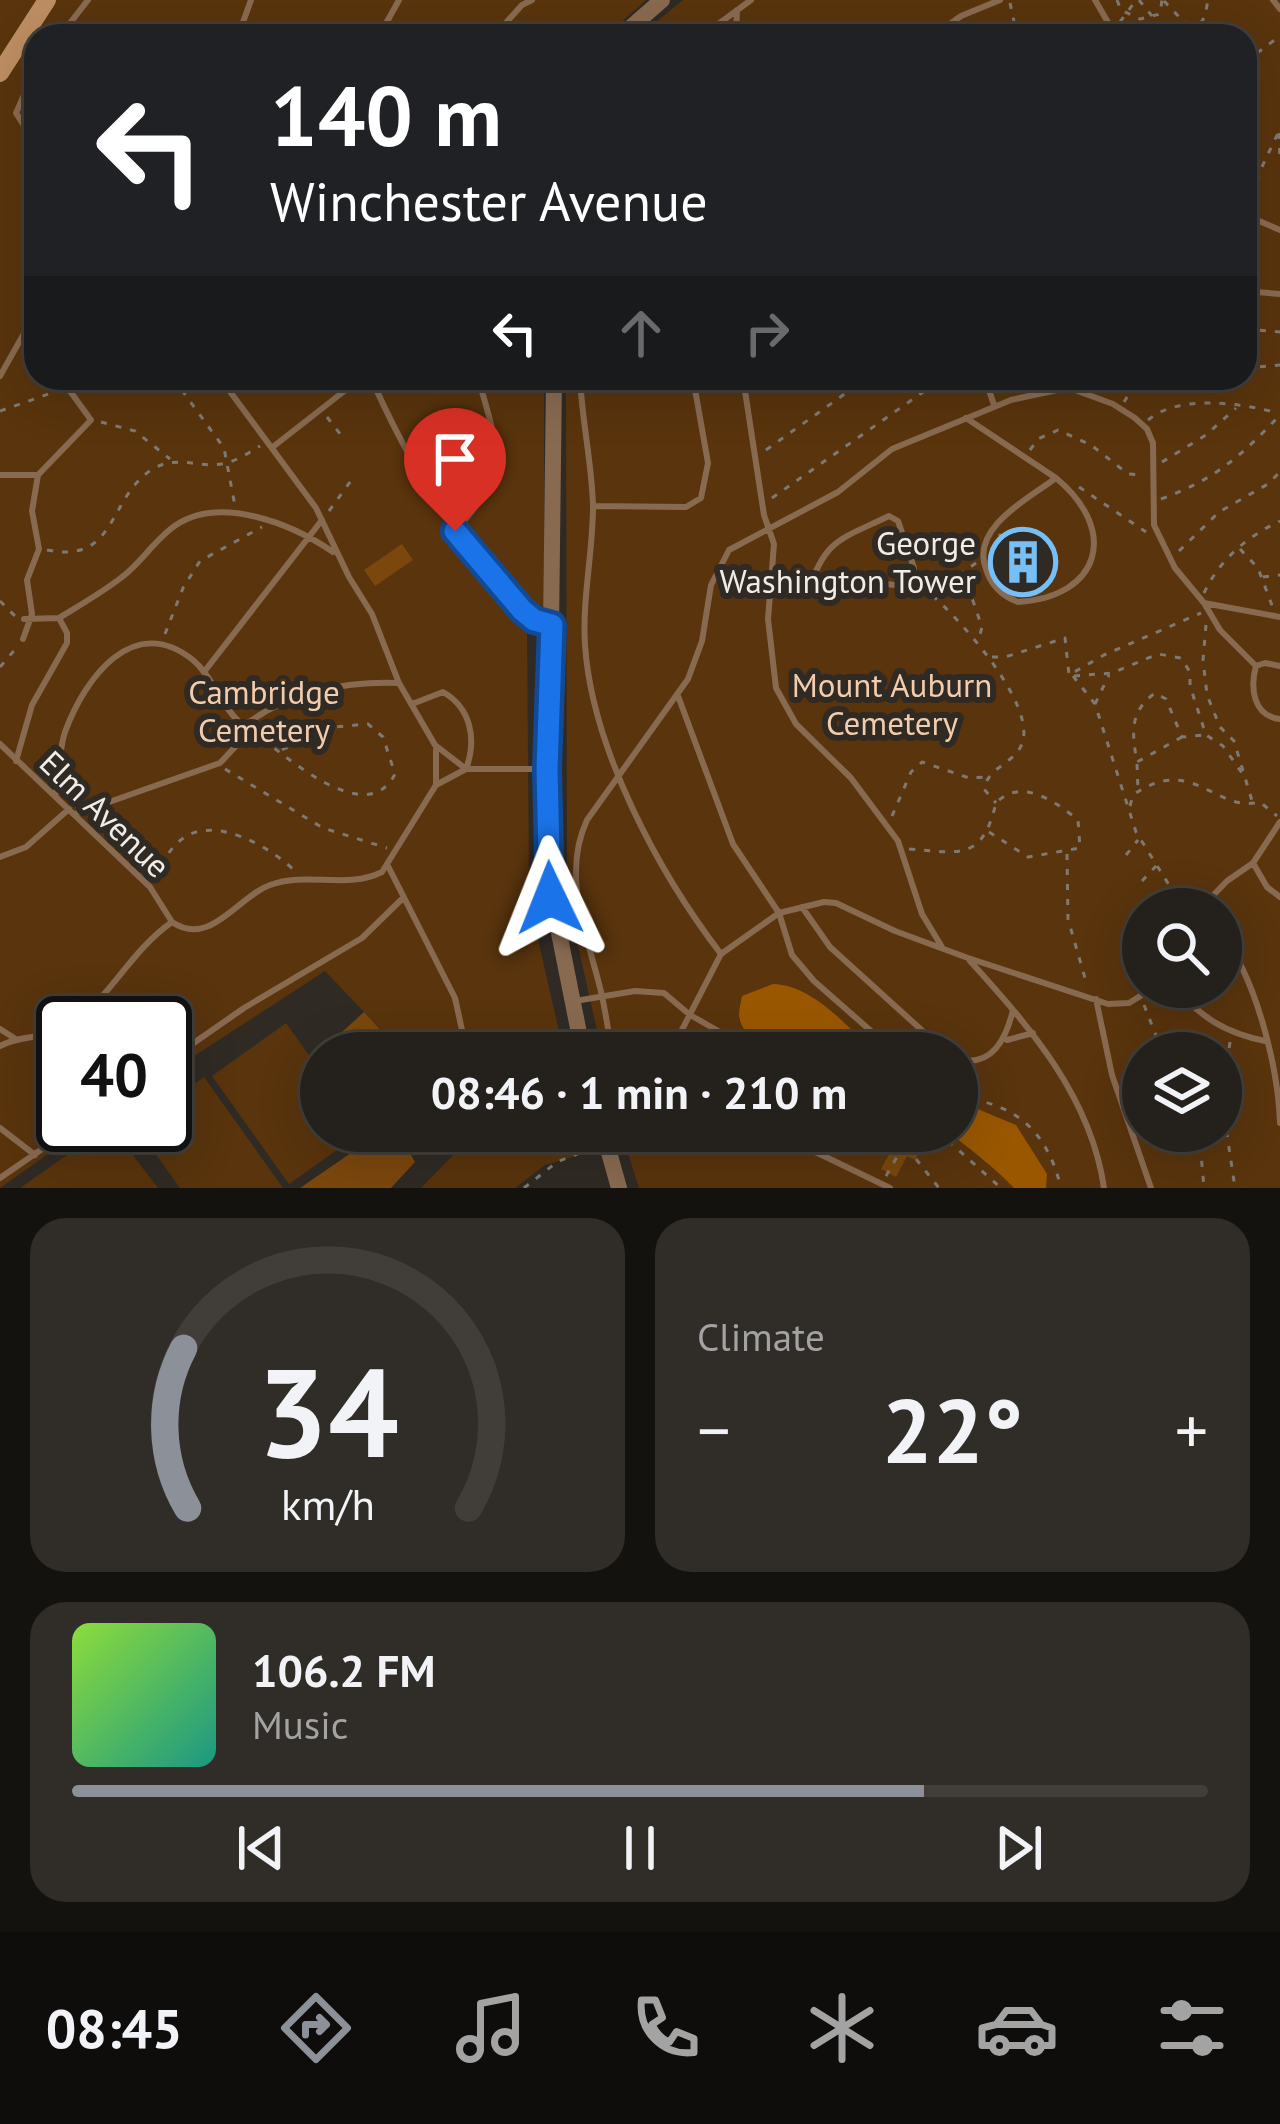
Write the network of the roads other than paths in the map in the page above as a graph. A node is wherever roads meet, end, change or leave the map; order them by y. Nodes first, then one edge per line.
1 (88, 0) edge
2 (662, 0) edge
3 (751, 0) edge
4 (1000, 0) edge
5 (1273, 0) edge
6 (526, 2) edge
7 (1280, 9) edge
8 (737, 10) junction
9 (69, 24) edge
10 (505, 24) edge
11 (635, 24) edge
12 (718, 24) edge
13 (736, 24) edge
14 (950, 24) edge
15 (24, 36) edge
16 (0, 73) edge
17 (24, 95) edge
18 (24, 125) edge
19 (24, 333) edge
20 (0, 376) edge
21 (71, 390) edge
22 (229, 390) edge
23 (345, 390) edge
24 (377, 390) edge
25 (481, 390) edge
26 (554, 390) edge
27 (581, 390) edge
28 (695, 390) edge
29 (745, 390) edge
30 (990, 390) edge
31 (994, 405) junction
32 (966, 418) junction
33 (271, 444) junction
34 (0, 475) edge
35 (38, 476) junction
36 (1056, 478) junction
37 (592, 506) junction
38 (322, 520) junction
39 (771, 528) junction
40 (455, 531) junction
41 (308, 537) junction
42 (337, 554) junction
43 (768, 592) junction
44 (807, 594) junction
45 (1205, 606) junction
46 (1278, 617) edge
47 (59, 618) junction
48 (28, 620) junction
49 (552, 625) junction
50 (23, 639) road end
51 (1256, 666) junction
52 (1280, 666) edge
53 (204, 672) junction
54 (399, 683) junction
55 (678, 696) junction
56 (412, 704) junction
57 (1280, 719) edge
58 (244, 726) junction
59 (0, 744) edge
60 (435, 746) junction
61 (16, 761) junction
62 (466, 769) junction
63 (547, 769) junction
64 (620, 777) junction
65 (436, 785) junction
66 (55, 796) junction
67 (72, 812) junction
68 (1280, 820) edge
69 (0, 857) edge
70 (1253, 863) junction
71 (388, 866) junction
72 (1220, 888) edge
73 (1280, 897) edge
74 (404, 898) junction
75 (802, 907) junction
76 (779, 913) junction
77 (172, 922) junction
78 (942, 947) junction
79 (721, 954) junction
80 (968, 958) junction
81 (1242, 968) edge
82 (602, 995) junction
83 (101, 996) edge
84 (1093, 999) junction
85 (571, 1002) junction
86 (1122, 1002) edge
87 (1013, 1008) junction
88 (1197, 1008) edge
89 (690, 1015) junction
90 (0, 1029) edge
91 (462, 1032) edge
92 (578, 1032) edge
93 (608, 1032) edge
94 (681, 1032) edge
95 (720, 1032) edge
96 (873, 1032) edge
97 (924, 1032) edge
98 (1033, 1033) junction
99 (36, 1037) edge
100 (14, 1038) junction
101 (1006, 1040) junction
102 (1265, 1041) junction
103 (192, 1044) edge
104 (0, 1046) edge
105 (978, 1059) edge
106 (1280, 1123) edge
107 (0, 1129) edge
108 (39, 1152) edge
109 (609, 1152) edge
110 (816, 1152) edge
111 (35, 1155) junction
112 (0, 1178) edge
113 (886, 1185) edge
114 (619, 1188) edge
115 (1104, 1188) edge
116 (1151, 1188) edge

1 - 9 lane
2 - 11 street
3 - 8 lane
4 - 14 lane
5 - 7 lane
6 - 10 lane
8 - 12 lane
8 - 13 lane
15 - 16 main road
17 - 18 lane
19 - 20 lane
21 - 35 lane
22 - 33 lane
23 - 33 lane
24 - 40 lane
25 - 40 lane
26 - 49 street
27 - 37 lane
28 - 37 lane
29 - 39 lane
30 - 31 lane
31 - 32 lane
31 - 45 lane
32 - 36 lane
32 - 39 lane
33 - 38 lane
34 - 35 lane
35 - 48 lane
36 - 36 lane
37 - 64 lane
38 - 41 lane
38 - 42 lane
39 - 43 lane
39 - 55 lane
40 - 49 lane
41 - 42 lane
41 - 47 lane
41 - 53 lane
42 - 54 lane
43 - 44 lane
43 - 78 lane
44 - 44 lane
45 - 46 lane
45 - 51 lane
47 - 48 lane
47 - 61 lane
48 - 50 lane
49 - 63 street
51 - 52 lane
51 - 57 lane
53 - 58 lane
53 - 66 lane
54 - 56 lane
54 - 58 lane
55 - 64 lane
55 - 76 lane
56 - 60 lane
56 - 62 lane
58 - 67 lane
59 - 61 lane, Elm Avenue
60 - 62 lane
60 - 65 lane
61 - 66 lane, Elm Avenue
62 - 63 lane
62 - 65 lane
63 - 85 street
64 - 79 lane
64 - 82 lane
65 - 71 lane
66 - 67 lane, Elm Avenue
67 - 69 lane
67 - 77 lane, Elm Avenue
68 - 70 lane
70 - 72 lane
70 - 73 lane
71 - 74 lane
71 - 77 lane
74 - 91 lane
74 - 103 lane
75 - 76 lane
75 - 78 lane
75 - 97 lane
76 - 79 lane
76 - 96 lane
77 - 83 lane
78 - 80 lane
79 - 89 lane
80 - 84 lane
80 - 87 lane
81 - 102 lane
82 - 85 lane
82 - 89 lane
82 - 93 lane
84 - 86 lane
84 - 116 lane
85 - 92 street
87 - 98 lane
87 - 101 lane
88 - 102 lane
89 - 94 lane
89 - 95 lane
90 - 100 lane
98 - 101 lane
98 - 115 lane
99 - 100 lane
100 - 104 lane
101 - 105 lane
102 - 106 lane
107 - 111 lane
108 - 111 lane
109 - 114 street
110 - 113 lane
111 - 112 lane

